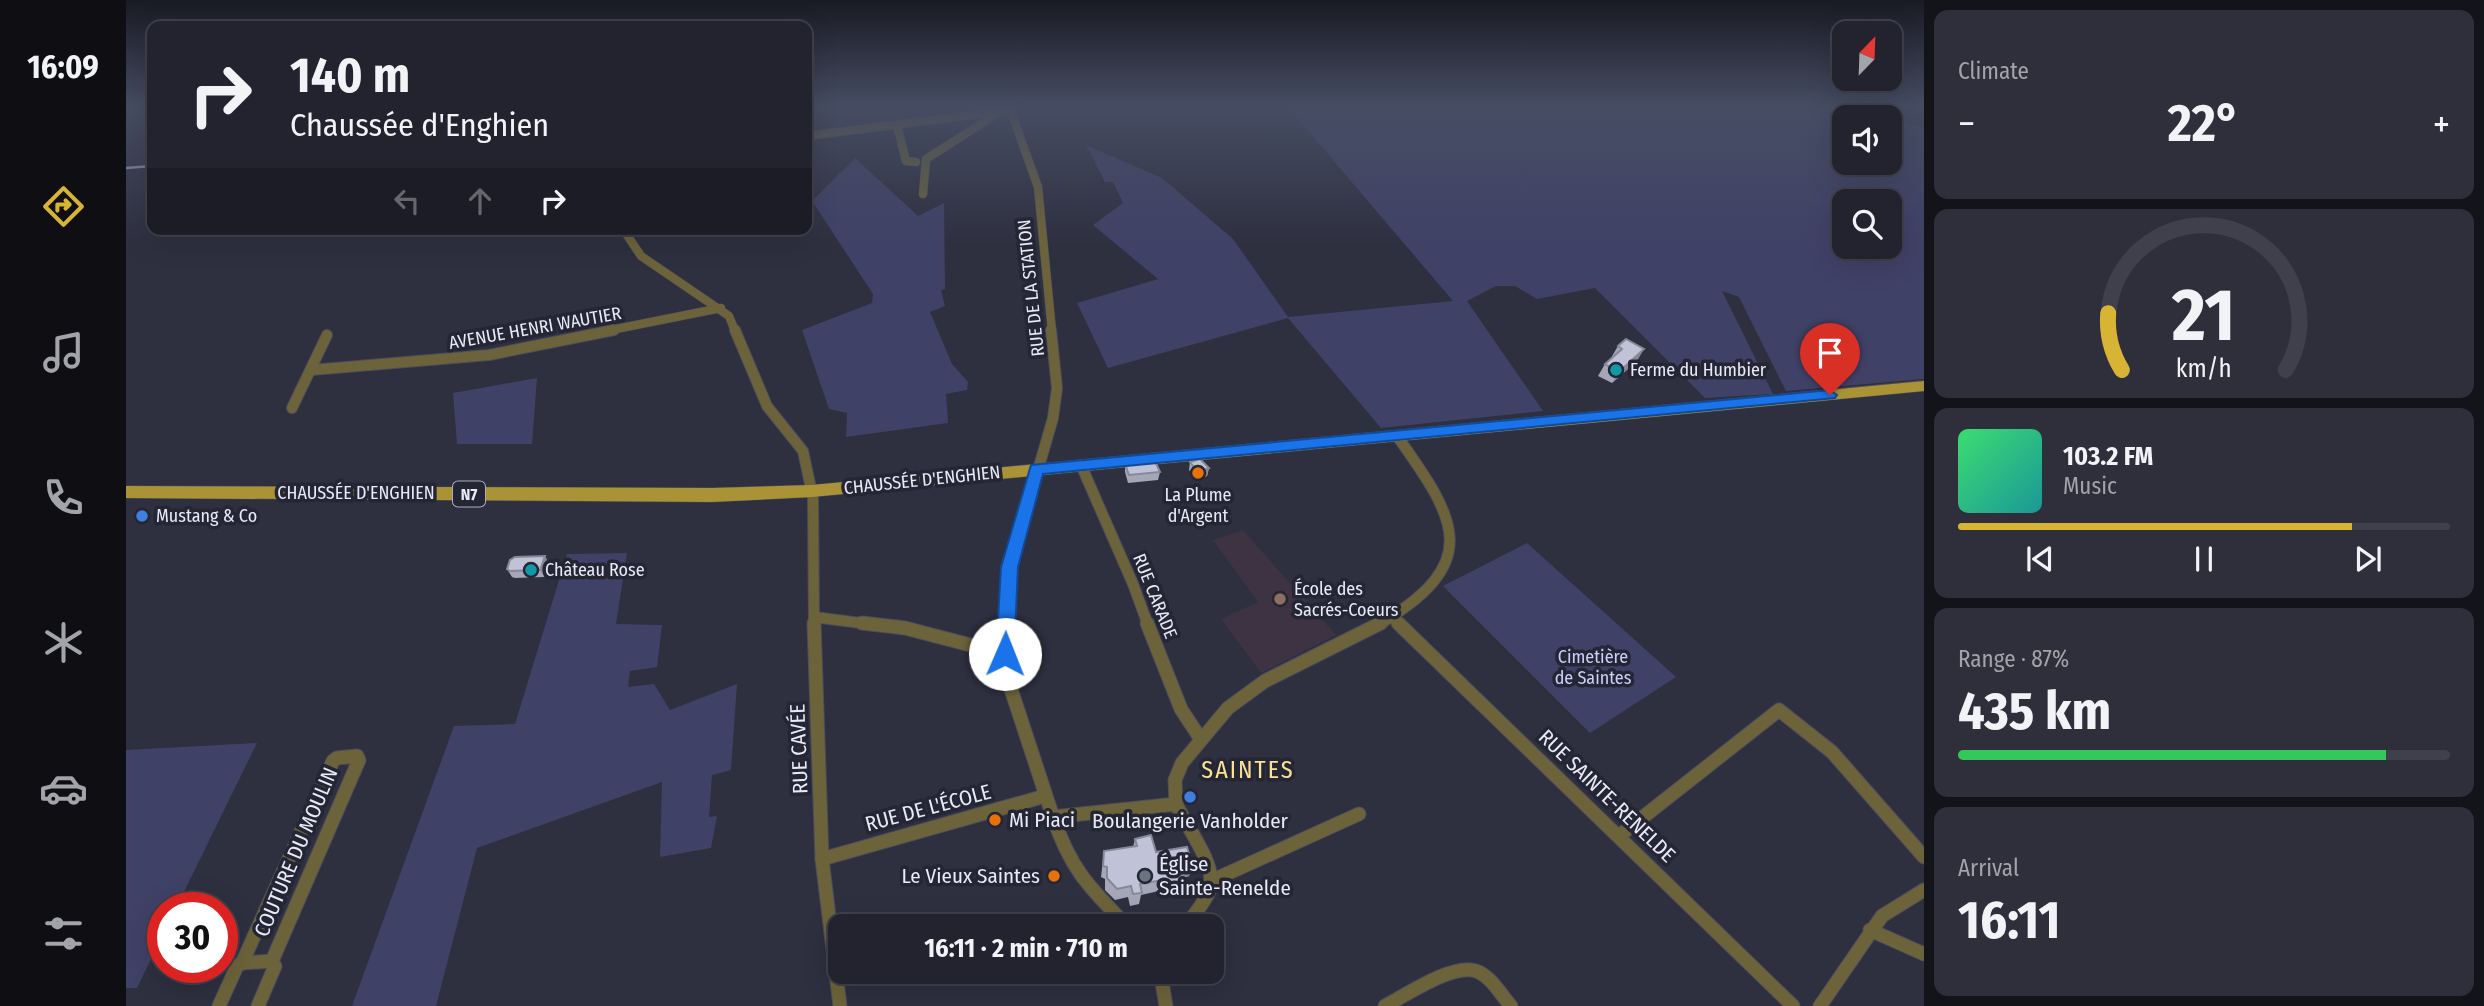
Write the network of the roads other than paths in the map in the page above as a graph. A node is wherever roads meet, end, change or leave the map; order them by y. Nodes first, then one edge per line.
1 (904, 153) edge
2 (936, 153) edge
3 (1024, 153) edge
4 (916, 162) dead end
5 (923, 194) dead end
6 (627, 235) edge
7 (721, 308) junction
8 (327, 335) dead end
9 (311, 370) junction
10 (1924, 386) edge
11 (292, 408) dead end
12 (1397, 436) junction
13 (1081, 465) junction
14 (1037, 469) junction
15 (812, 491) junction
16 (126, 492) edge
17 (814, 617) junction
18 (1392, 617) junction
19 (1005, 654) junction
20 (1200, 738) junction
21 (1045, 796) junction
22 (1176, 804) junction
23 (1359, 814) dead end
24 (1053, 817) junction
25 (1619, 836) junction
26 (1924, 856) edge
27 (822, 859) junction
28 (1211, 881) junction
29 (1924, 890) edge
30 (1115, 914) edge
31 (1194, 914) edge
32 (1870, 930) junction
33 (1924, 954) edge
34 (272, 961) junction
35 (242, 963) junction
36 (1163, 984) edge
37 (219, 1006) edge
38 (258, 1006) edge
39 (839, 1006) edge
40 (1167, 1006) edge
41 (1385, 1006) edge
42 (1511, 1006) edge
43 (1793, 1006) edge
44 (1820, 1006) edge

1 - 4 street
2 - 5 street
3 - 14 street, RUE DE LA STATION
6 - 7 street
7 - 9 street, AVENUE HENRI WAUTIER
7 - 15 street, RUE CAVÉE
8 - 9 street
9 - 11 street
10 - 12 main road, CHAUSSÉE D'ENGHIEN / N7
12 - 13 main road, CHAUSSÉE D'ENGHIEN / N7
12 - 18 street
13 - 14 main road, CHAUSSÉE D'ENGHIEN / N7
13 - 20 street, RUE CARADE
14 - 15 main road, CHAUSSÉE D'ENGHIEN / N7
14 - 19 street, RUE DE LA STATION
15 - 16 main road, CHAUSSÉE D'ENGHIEN / N7
15 - 17 street, RUE CAVÉE
17 - 19 street
17 - 27 street, RUE CAVÉE
18 - 20 street
18 - 25 street, RUE SAINTE-RENELDE
19 - 21 street, RUE DE LA STATION
20 - 22 street
21 - 24 street, RUE DE LA STATION
21 - 27 street, RUE DE L'ÉCOLE
22 - 24 street
22 - 28 street
23 - 28 street
24 - 30 street, RUE DE LA STATION
25 - 26 street
25 - 43 street, RUE SAINTE-RENELDE
27 - 39 street, RUE CAVÉE
28 - 31 street
29 - 32 street
32 - 33 street
32 - 44 street
34 - 35 street
34 - 35 street, COUTURE DU MOULIN
34 - 38 street, COUTURE DU MOULIN
35 - 37 street, COUTURE DU MOULIN
36 - 40 street
41 - 42 street

